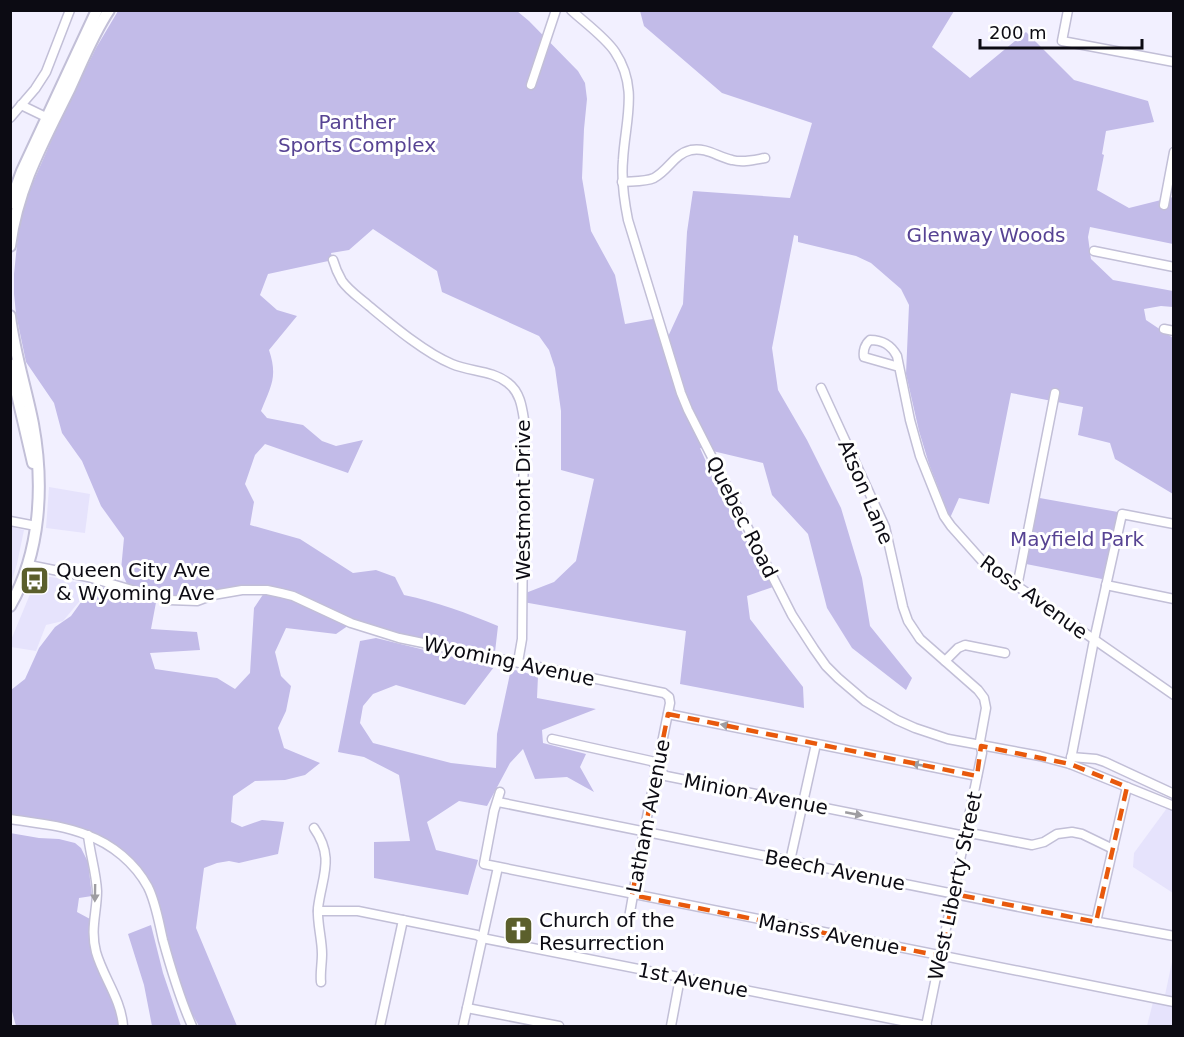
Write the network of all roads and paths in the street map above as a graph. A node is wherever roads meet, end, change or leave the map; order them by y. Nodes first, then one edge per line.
1 (70, 10) edge
2 (97, 10) edge
3 (109, 10) edge
4 (556, 10) edge
5 (571, 10) edge
6 (1068, 10) edge
7 (1173, 62) edge
8 (531, 85) dead end
9 (21, 105) junction
10 (10, 118) edge
11 (50, 119) junction
12 (1173, 152) edge
13 (765, 158) dead end
14 (622, 182) junction
15 (10, 204) edge
16 (1164, 205) dead end
17 (10, 246) edge
18 (1094, 251) dead end
19 (333, 260) dead end
20 (1173, 267) edge
21 (10, 316) edge
22 (13, 346) edge
23 (10, 364) edge
24 (899, 367) dead end
25 (820, 388) dead end
26 (1055, 393) dead end
27 (38, 477) junction
28 (10, 521) edge
29 (1173, 524) edge
30 (36, 526) junction
31 (29, 565) junction
32 (1106, 585) junction
33 (1017, 587) junction
34 (1173, 599) edge
35 (10, 606) edge
36 (1094, 640) junction
37 (1005, 653) dead end
38 (518, 662) junction
39 (945, 662) junction
40 (1173, 695) edge
41 (668, 714) junction
42 (552, 739) dead end
43 (816, 744) junction
44 (981, 746) junction
45 (1070, 760) junction
46 (658, 766) junction
47 (977, 776) junction
48 (1127, 787) junction
49 (500, 792) dead end
50 (1173, 794) edge
51 (498, 802) junction
52 (802, 803) junction
53 (1173, 806) edge
54 (10, 819) edge
55 (314, 828) dead end
56 (644, 832) junction
57 (88, 835) junction
58 (966, 835) junction
59 (1113, 849) junction
60 (790, 861) junction
61 (498, 867) junction
62 (954, 894) junction
63 (632, 895) junction
64 (318, 911) junction
65 (629, 918) dead end
66 (403, 921) junction
67 (1096, 922) junction
68 (1173, 936) edge
69 (482, 938) junction
70 (941, 956) junction
71 (680, 978) junction
72 (321, 982) dead end
73 (1173, 1002) edge
74 (467, 1008) junction
75 (123, 1026) edge
76 (192, 1026) edge
77 (380, 1026) edge
78 (463, 1026) edge
79 (559, 1026) edge
80 (671, 1026) edge
81 (926, 1026) edge

1 - 9 street
2 - 11 main road
3 - 11 main road
4 - 8 street
5 - 14 street, Quebec Road
6 - 7 street
9 - 10 street
9 - 11 street
11 - 15 main road
11 - 17 main road
12 - 16 street
13 - 14 street
14 - 44 street, Quebec Road
18 - 20 street
19 - 38 street, Westmont Drive
21 - 22 main road
22 - 27 main road
23 - 27 main road
24 - 33 street, Ross Avenue
25 - 39 street, Atson Lane
26 - 33 street
27 - 30 main road
28 - 30 street
29 - 32 street
30 - 31 main road
31 - 35 main road
31 - 38 street, Wyoming Avenue
32 - 34 street
32 - 36 street
33 - 36 street, Ross Avenue
36 - 40 street, Ross Avenue
36 - 45 street
37 - 39 street
38 - 41 street, Wyoming Avenue
39 - 44 street, Atson Lane
43 -> 41 street
41 - 46 street, Latham Avenue
42 - 46 street, Minion Avenue
47 -> 43 street
43 - 52 street
44 - 45 street, Quebec Road
44 - 47 street, West Liberty Street
45 - 48 street, Quebec Road
45 - 50 street, Quebec Road
46 - 52 street, Minion Avenue
46 - 56 street, Latham Avenue
47 - 58 street, West Liberty Street
48 - 53 street, Quebec Road
48 - 59 street
49 - 51 street
51 - 56 street, Beech Avenue
51 - 61 street, Manss Avenue
52 -> 58 street, Minion Avenue
52 - 60 street
54 - 57 street
55 - 64 street
56 - 60 street, Beech Avenue
56 - 63 street, Latham Avenue
57 -> 75 street
57 - 76 street
58 - 59 street, Minion Avenue
58 - 62 street, West Liberty Street
59 - 67 street
60 - 62 street, Beech Avenue
61 - 63 street, Manss Avenue
61 - 69 street
62 - 67 street, Beech Avenue
62 - 70 street, West Liberty Street
63 - 65 street, Latham Avenue
63 - 70 street, Manss Avenue
64 - 66 street, 1st Avenue
64 - 72 street
66 - 69 street, 1st Avenue
66 - 77 street
67 - 68 street, Beech Avenue
69 - 71 street, 1st Avenue
69 - 74 street
70 - 73 street, Manss Avenue
70 - 81 street, West Liberty Street
71 - 80 street
71 - 81 street, 1st Avenue
74 - 78 street
74 - 79 street

